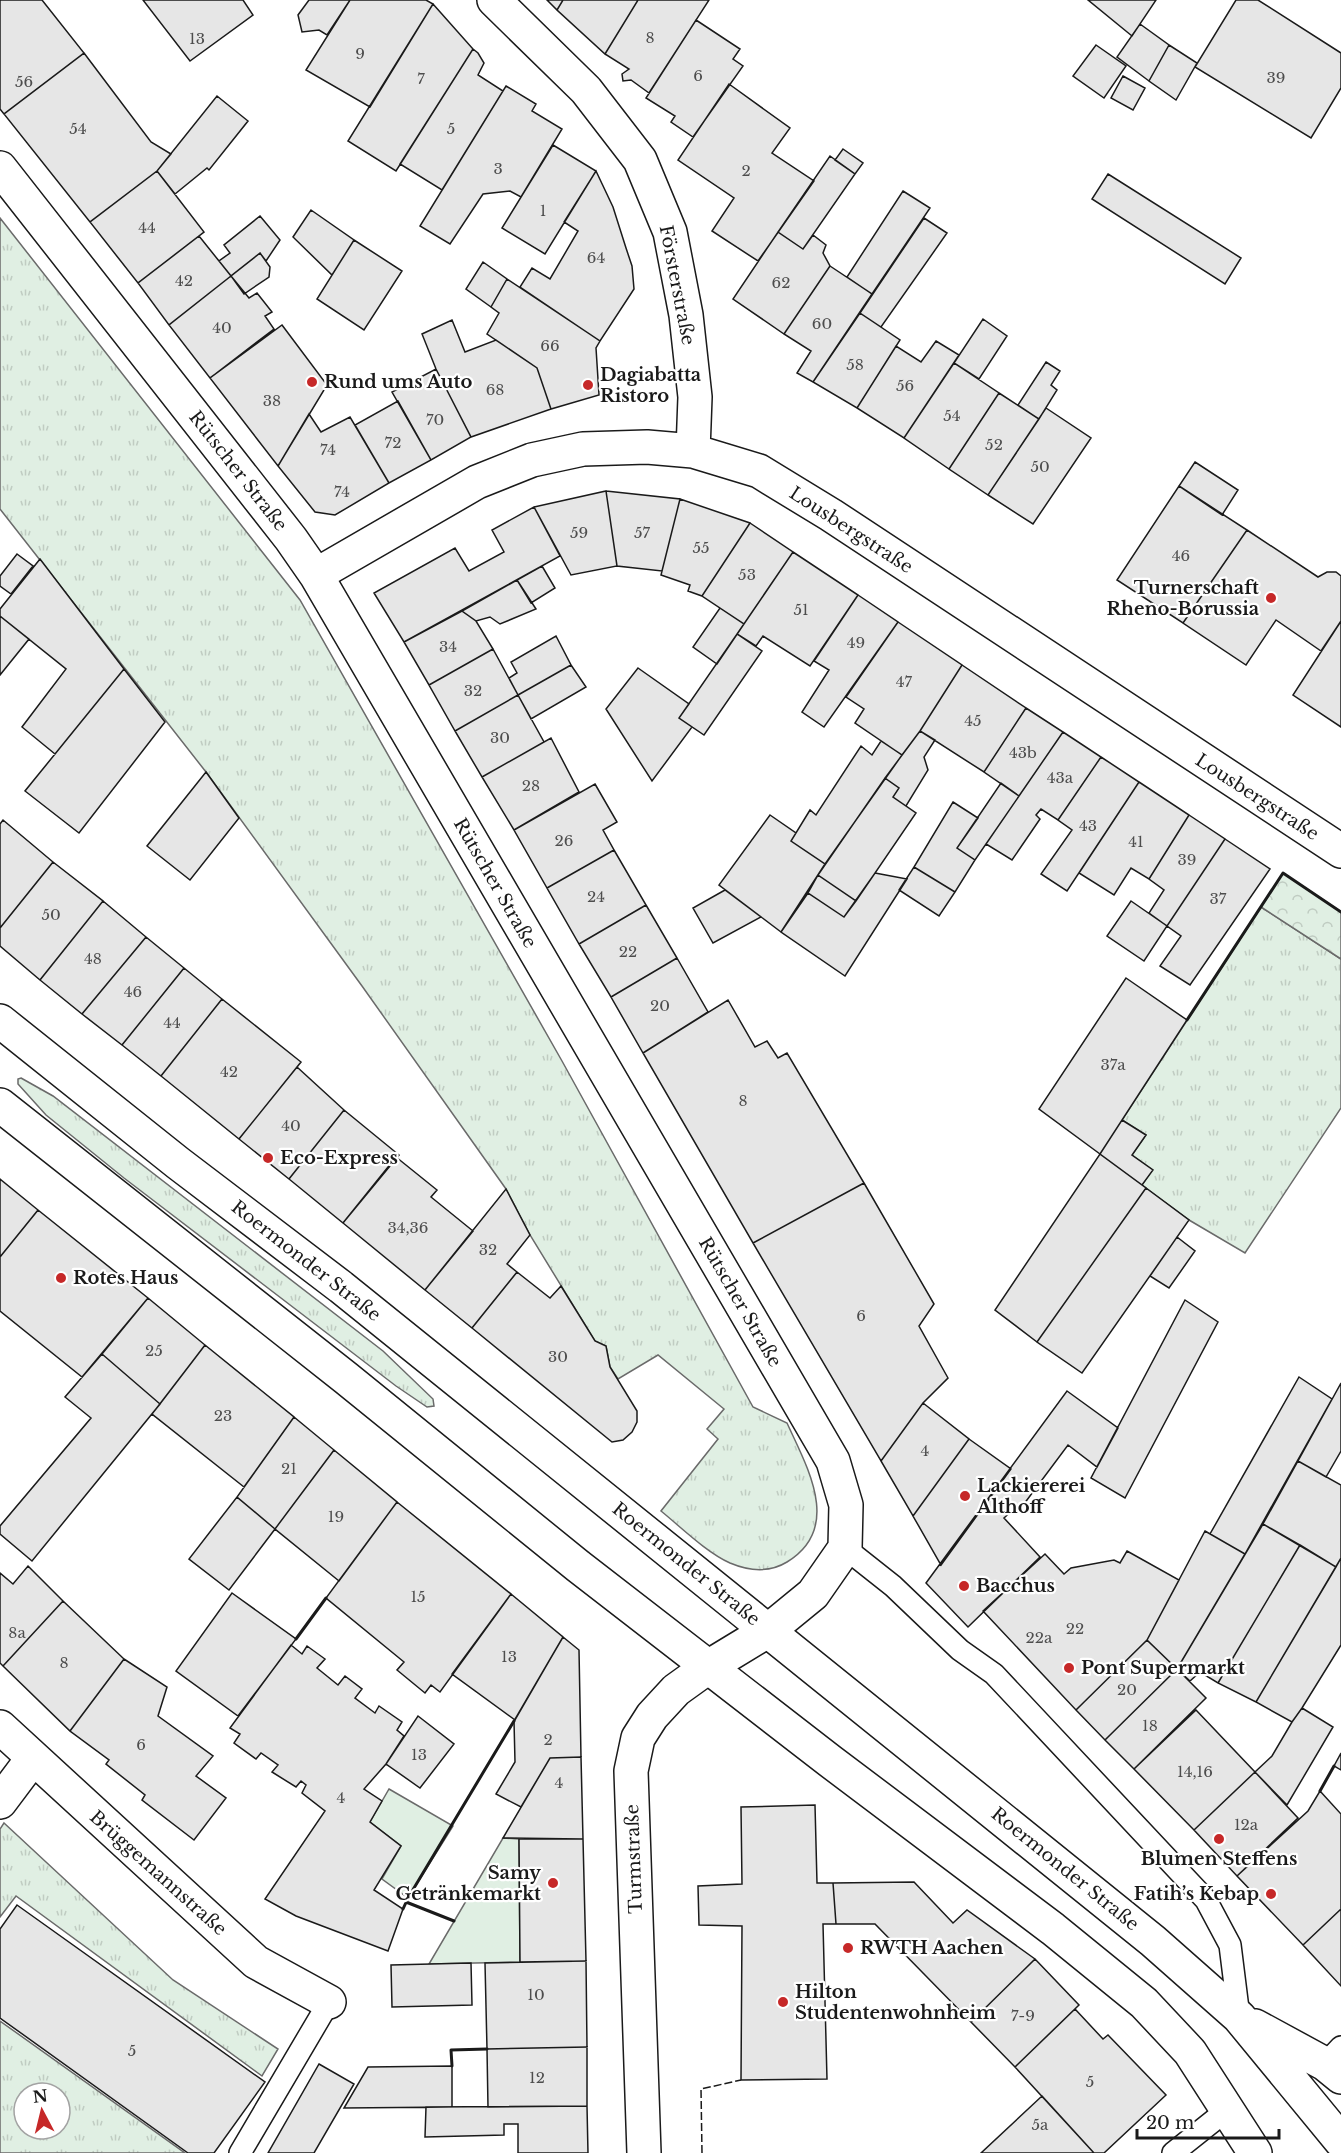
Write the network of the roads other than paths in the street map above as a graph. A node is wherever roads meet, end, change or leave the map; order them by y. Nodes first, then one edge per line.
1 (494, 0) edge
2 (0, 168) edge
3 (693, 451) junction
4 (316, 575) junction
5 (1341, 851) edge
6 (0, 1021) edge
7 (0, 1105) edge
8 (845, 1548) junction
9 (769, 1630) junction
10 (708, 1666) junction
11 (0, 1727) edge
12 (33, 1758) junction
13 (0, 1802) edge
14 (329, 2002) joint
15 (1239, 2018) junction
16 (1336, 2063) edge
17 (1227, 2110) junction
18 (1341, 2141) edge
19 (240, 2153) edge
20 (644, 2153) edge
21 (1173, 2153) edge
22 (1256, 2153) edge

1 - 3 street, Försterstraße
2 - 4 street, Rütscher Straße
3 - 4 street, Lousbergstraße
3 - 5 street, Lousbergstraße
4 - 8 street, Rütscher Straße
6 - 9 street, Roermonder Straße
7 - 10 street
8 - 9 street
8 - 15 lane
9 - 10 street, Turmstraße
9 - 15 street, Roermonder Straße
10 - 17 street
10 - 20 street, Turmstraße
11 - 12 street, Brüggemannstraße
12 - 13 street
12 - 14 street, Brüggemannstraße
14 - 19 lane
15 - 16 street
15 - 18 street, Roermonder Straße
17 - 21 lane
17 - 22 street

